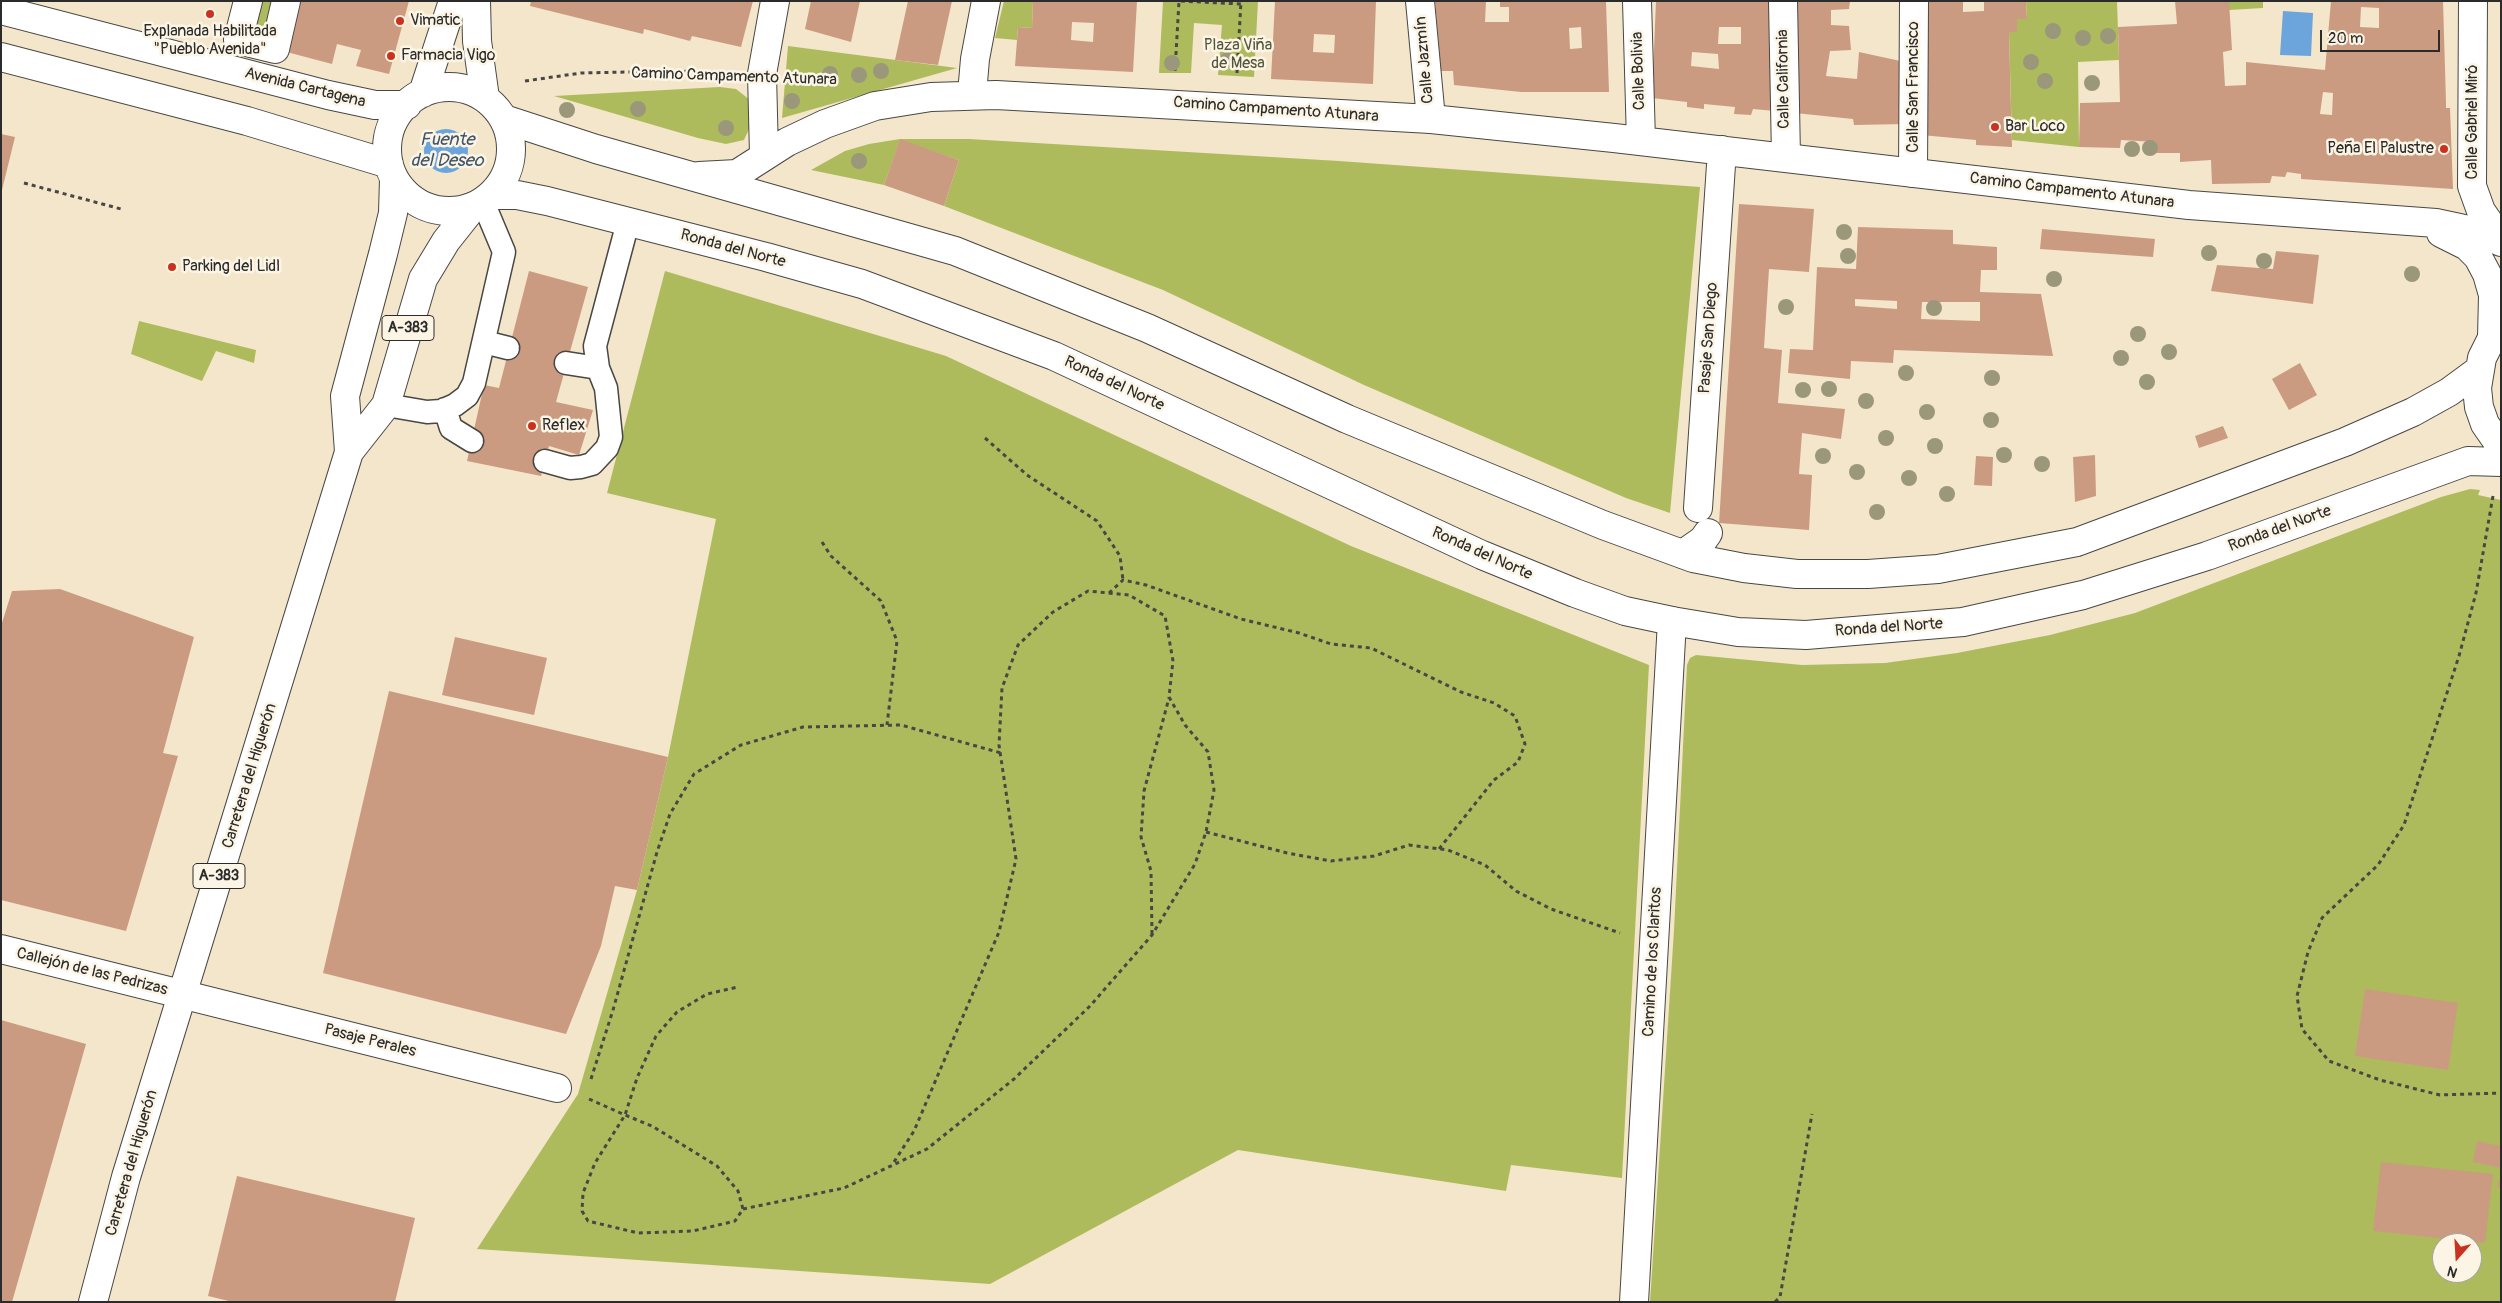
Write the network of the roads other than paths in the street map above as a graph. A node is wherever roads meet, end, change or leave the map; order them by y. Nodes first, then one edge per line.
1 (248, 1) edge
2 (286, 1) edge
3 (453, 1) edge
4 (476, 1) edge
5 (776, 1) edge
6 (986, 1) edge
7 (1420, 1) edge
8 (1637, 1) edge
9 (1783, 1) edge
10 (1914, 1) edge
11 (2473, 1) edge
12 (1, 10) edge
13 (1, 57) edge
14 (972, 94) junction
15 (485, 98) junction
16 (415, 99) junction
17 (504, 119) junction
18 (1430, 119) junction
19 (1641, 141) junction
20 (1722, 150) junction
21 (764, 155) junction
22 (1786, 158) junction
23 (391, 171) junction
24 (1914, 173) junction
25 (692, 176) junction
26 (483, 201) junction
27 (628, 222) junction
28 (2423, 223) junction
29 (2501, 241) edge
30 (2496, 333) edge
31 (484, 342) junction
32 (508, 348) dead end
33 (566, 363) dead end
34 (598, 368) junction
35 (2479, 370) junction
36 (386, 405) junction
37 (445, 409) junction
38 (472, 441) dead end
39 (2501, 447) edge
40 (349, 452) junction
41 (545, 461) dead end
42 (2498, 475) edge
43 (1683, 554) junction
44 (1672, 621) junction
45 (1, 949) edge
46 (182, 994) junction
47 (557, 1088) road end
48 (93, 1302) edge
49 (1634, 1302) edge

1 - 2 main road
3 - 16 main road
4 - 15 main road
5 - 21 main road
6 - 14 main road
7 - 18 main road, Calle Jazmín
8 - 19 main road, Calle Bolivia
9 - 22 main road, Calle California
10 - 24 main road, Calle San Francisco
11 - 29 main road, Calle Gabriel Miró
12 - 16 main road, Avenida Cartagena
13 - 23 main road
14 - 18 main road, Camino Campamento Atunara
14 - 21 main road, Camino Campamento Atunara
15 - 16 main road
15 - 17 main road
16 - 23 main road
17 - 25 main road
17 - 26 main road
18 - 19 main road, Camino Campamento Atunara
19 - 20 main road, Camino Campamento Atunara
20 - 22 main road, Camino Campamento Atunara
20 - 43 main road, Pasaje San Diego
21 - 25 main road, Camino Campamento Atunara
22 - 24 main road, Camino Campamento Atunara
23 - 26 main road
23 - 40 main road, A-383
24 - 28 main road, Camino Campamento Atunara
25 - 43 main road
26 - 27 main road, Ronda del Norte
26 - 31 lane
26 - 36 main road, A-383
27 - 34 lane
27 - 44 main road, Ronda del Norte
28 - 29 main road, Camino Campamento Atunara
28 - 30 main road, Camino Campamento Atunara
30 - 35 main road
31 - 32 lane
31 - 37 lane
33 - 34 lane
34 - 41 lane
35 - 39 main road
35 - 43 main road
36 - 37 lane
36 - 40 main road, A-383
37 - 38 lane
40 - 46 main road, Carretera del Higuerón / A-383
42 - 44 main road, Ronda del Norte
44 - 49 main road, Camino de los Claritos
45 - 46 main road, Callejón de las Pedrizas
46 - 47 main road, Pasaje Perales
46 - 48 main road, Carretera del Higuerón / A-383

